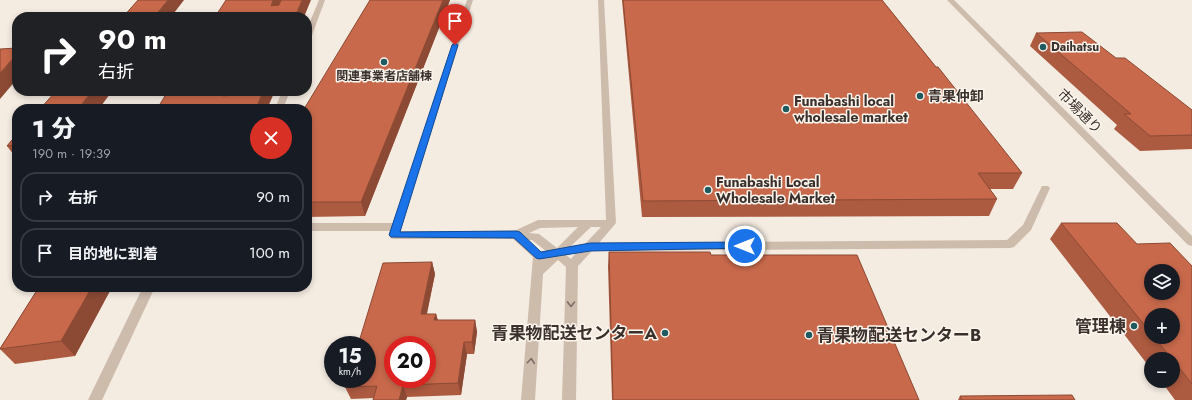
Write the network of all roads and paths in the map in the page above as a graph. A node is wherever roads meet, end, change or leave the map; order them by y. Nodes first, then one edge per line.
1 (322, 0) edge
2 (470, 0) edge
3 (601, 0) edge
4 (950, 0) edge
5 (312, 25) edge
6 (1045, 188) dead end
7 (588, 224) junction
8 (611, 224) junction
9 (312, 227) edge
10 (397, 227) junction
11 (516, 235) junction
12 (1192, 242) edge
13 (590, 247) junction
14 (558, 253) junction
15 (539, 256) junction
16 (572, 265) junction
17 (538, 272) junction
18 (147, 292) edge
19 (95, 400) edge
20 (528, 400) edge
21 (569, 400) edge

1 - 5 street
2 - 10 street
3 - 8 street
4 - 12 street, 市場通り
6 - 13 street
7 - 8 street
7 - 11 street
7 - 14 street
8 - 13 street
9 - 10 street
10 - 11 street
11 - 14 street
11 - 15 street
13 - 14 street
13 - 16 street
14 - 15 street
14 - 16 street
14 - 17 street
15 - 17 street
16 -> 21 street
20 -> 17 street
18 - 19 street

